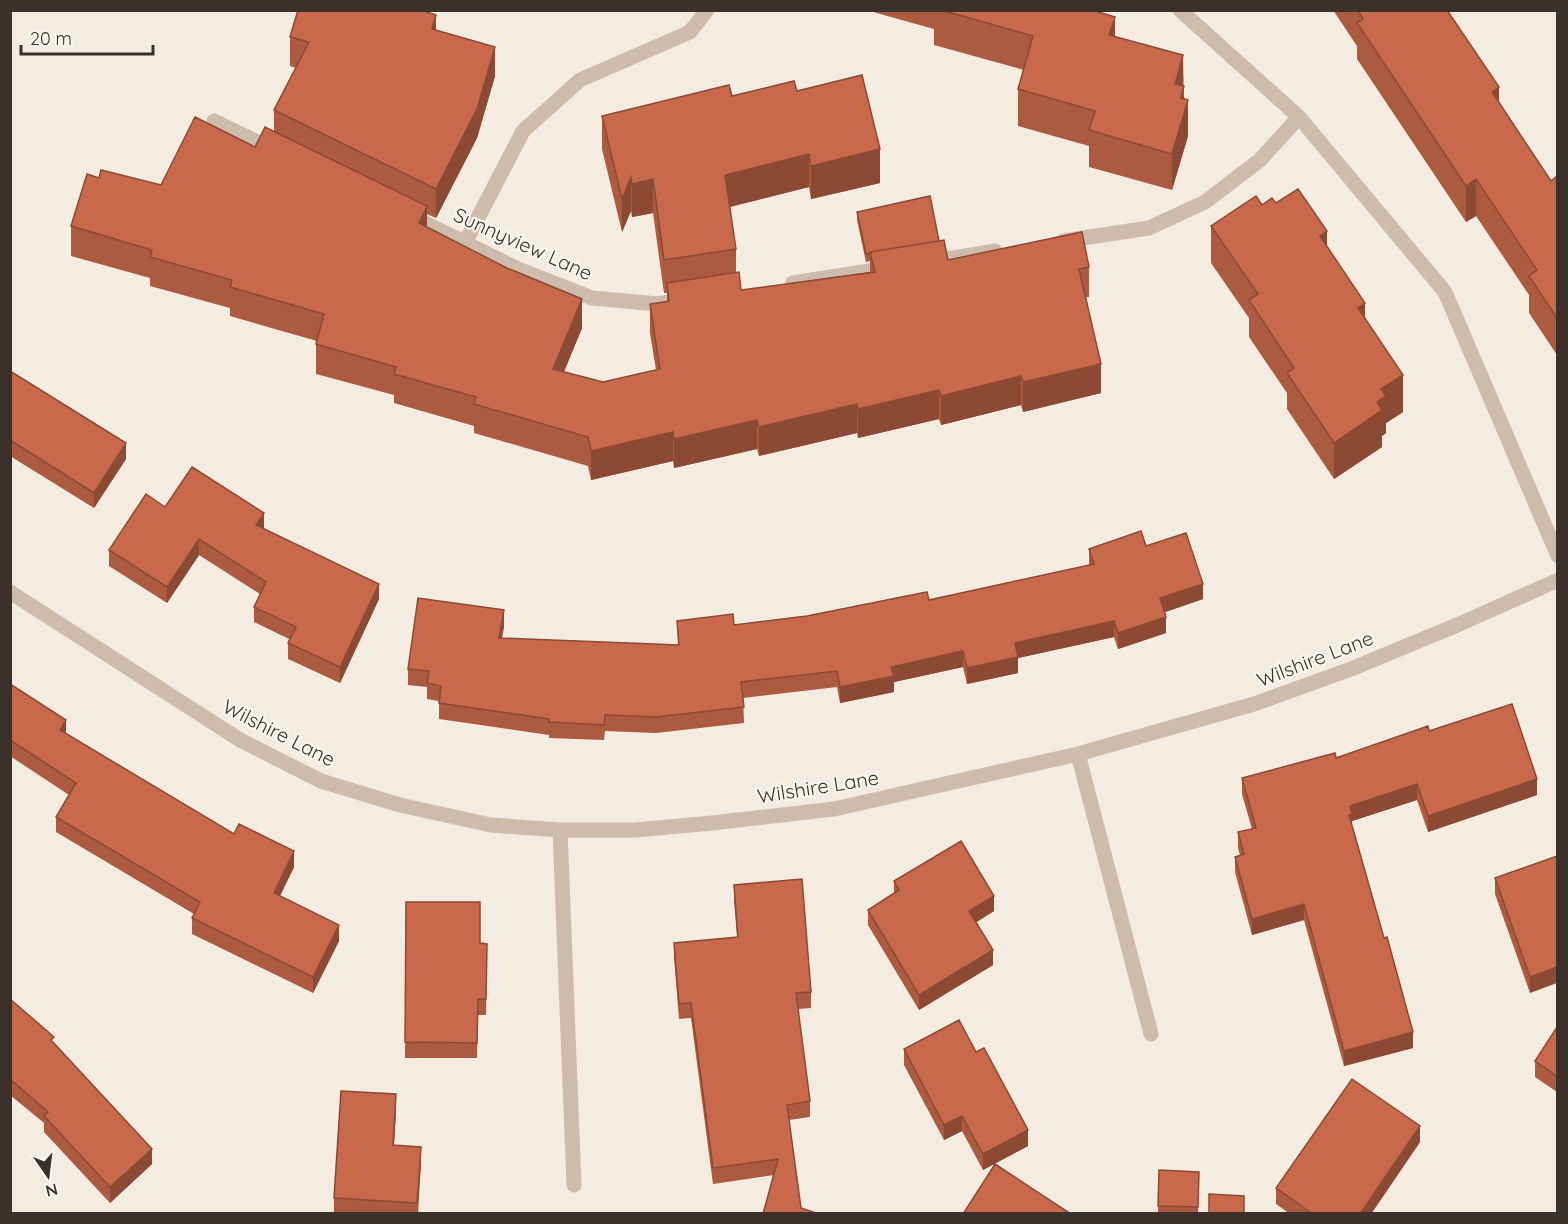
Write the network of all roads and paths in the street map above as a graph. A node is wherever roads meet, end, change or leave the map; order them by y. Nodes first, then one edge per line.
1 (707, 10) edge
2 (1180, 10) edge
3 (1299, 117) junction
4 (214, 121) dead end
5 (288, 156) edge
6 (403, 213) edge
7 (1051, 242) edge
8 (465, 243) junction
9 (1006, 249) edge
10 (775, 286) edge
11 (693, 298) edge
12 (1557, 556) edge
13 (1557, 580) edge
14 (10, 592) edge
15 (1078, 754) junction
16 (560, 830) junction
17 (1151, 1034) dead end
18 (574, 1185) dead end

1 - 8 street
2 - 3 street
3 - 7 street
3 - 12 street
4 - 5 street
6 - 8 street, Sunnyview Lane
8 - 11 street, Sunnyview Lane
9 - 10 street
13 - 15 street, Wilshire Lane
14 - 16 street, Wilshire Lane
15 - 16 street, Wilshire Lane
15 - 17 street
16 - 18 street

